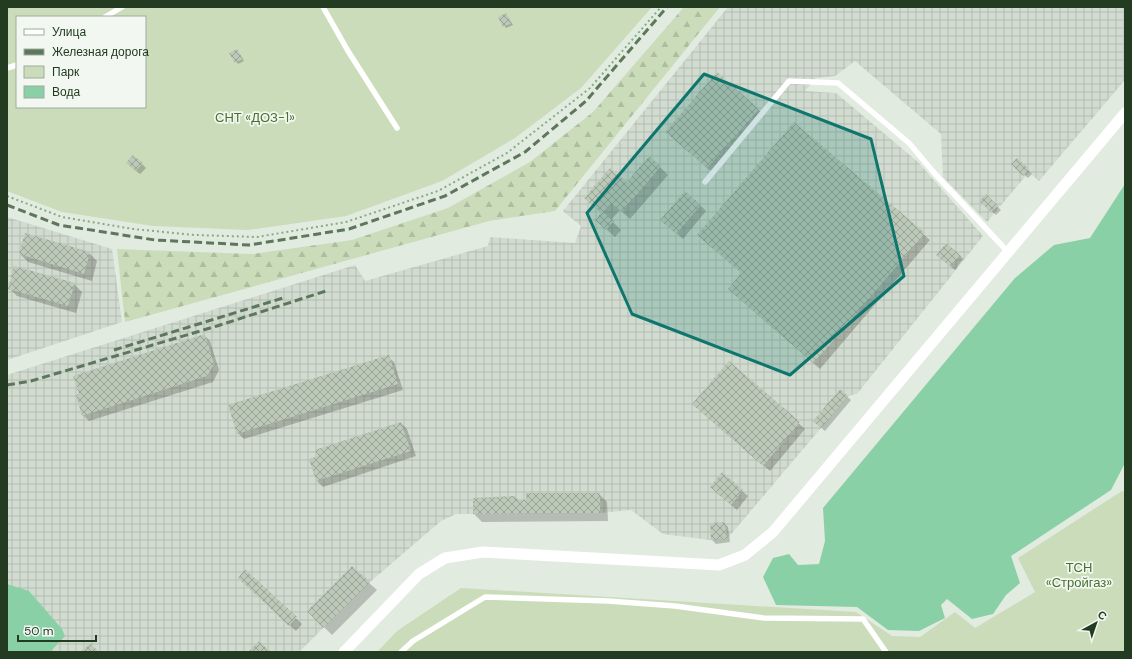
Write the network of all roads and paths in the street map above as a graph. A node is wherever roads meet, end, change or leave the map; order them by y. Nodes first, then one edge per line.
1 (122, 7) edge
2 (323, 7) edge
3 (661, 7) edge
4 (107, 16) edge
5 (1125, 113) edge
6 (397, 128) dead end
7 (705, 182) dead end
8 (7, 196) edge
9 (1008, 252) junction
10 (344, 652) edge
11 (402, 652) edge
12 (886, 652) edge

1 - 4 lane
2 - 6 lane
3 - 8 path
5 - 9 street
7 - 9 lane
9 - 10 street
11 - 12 lane

